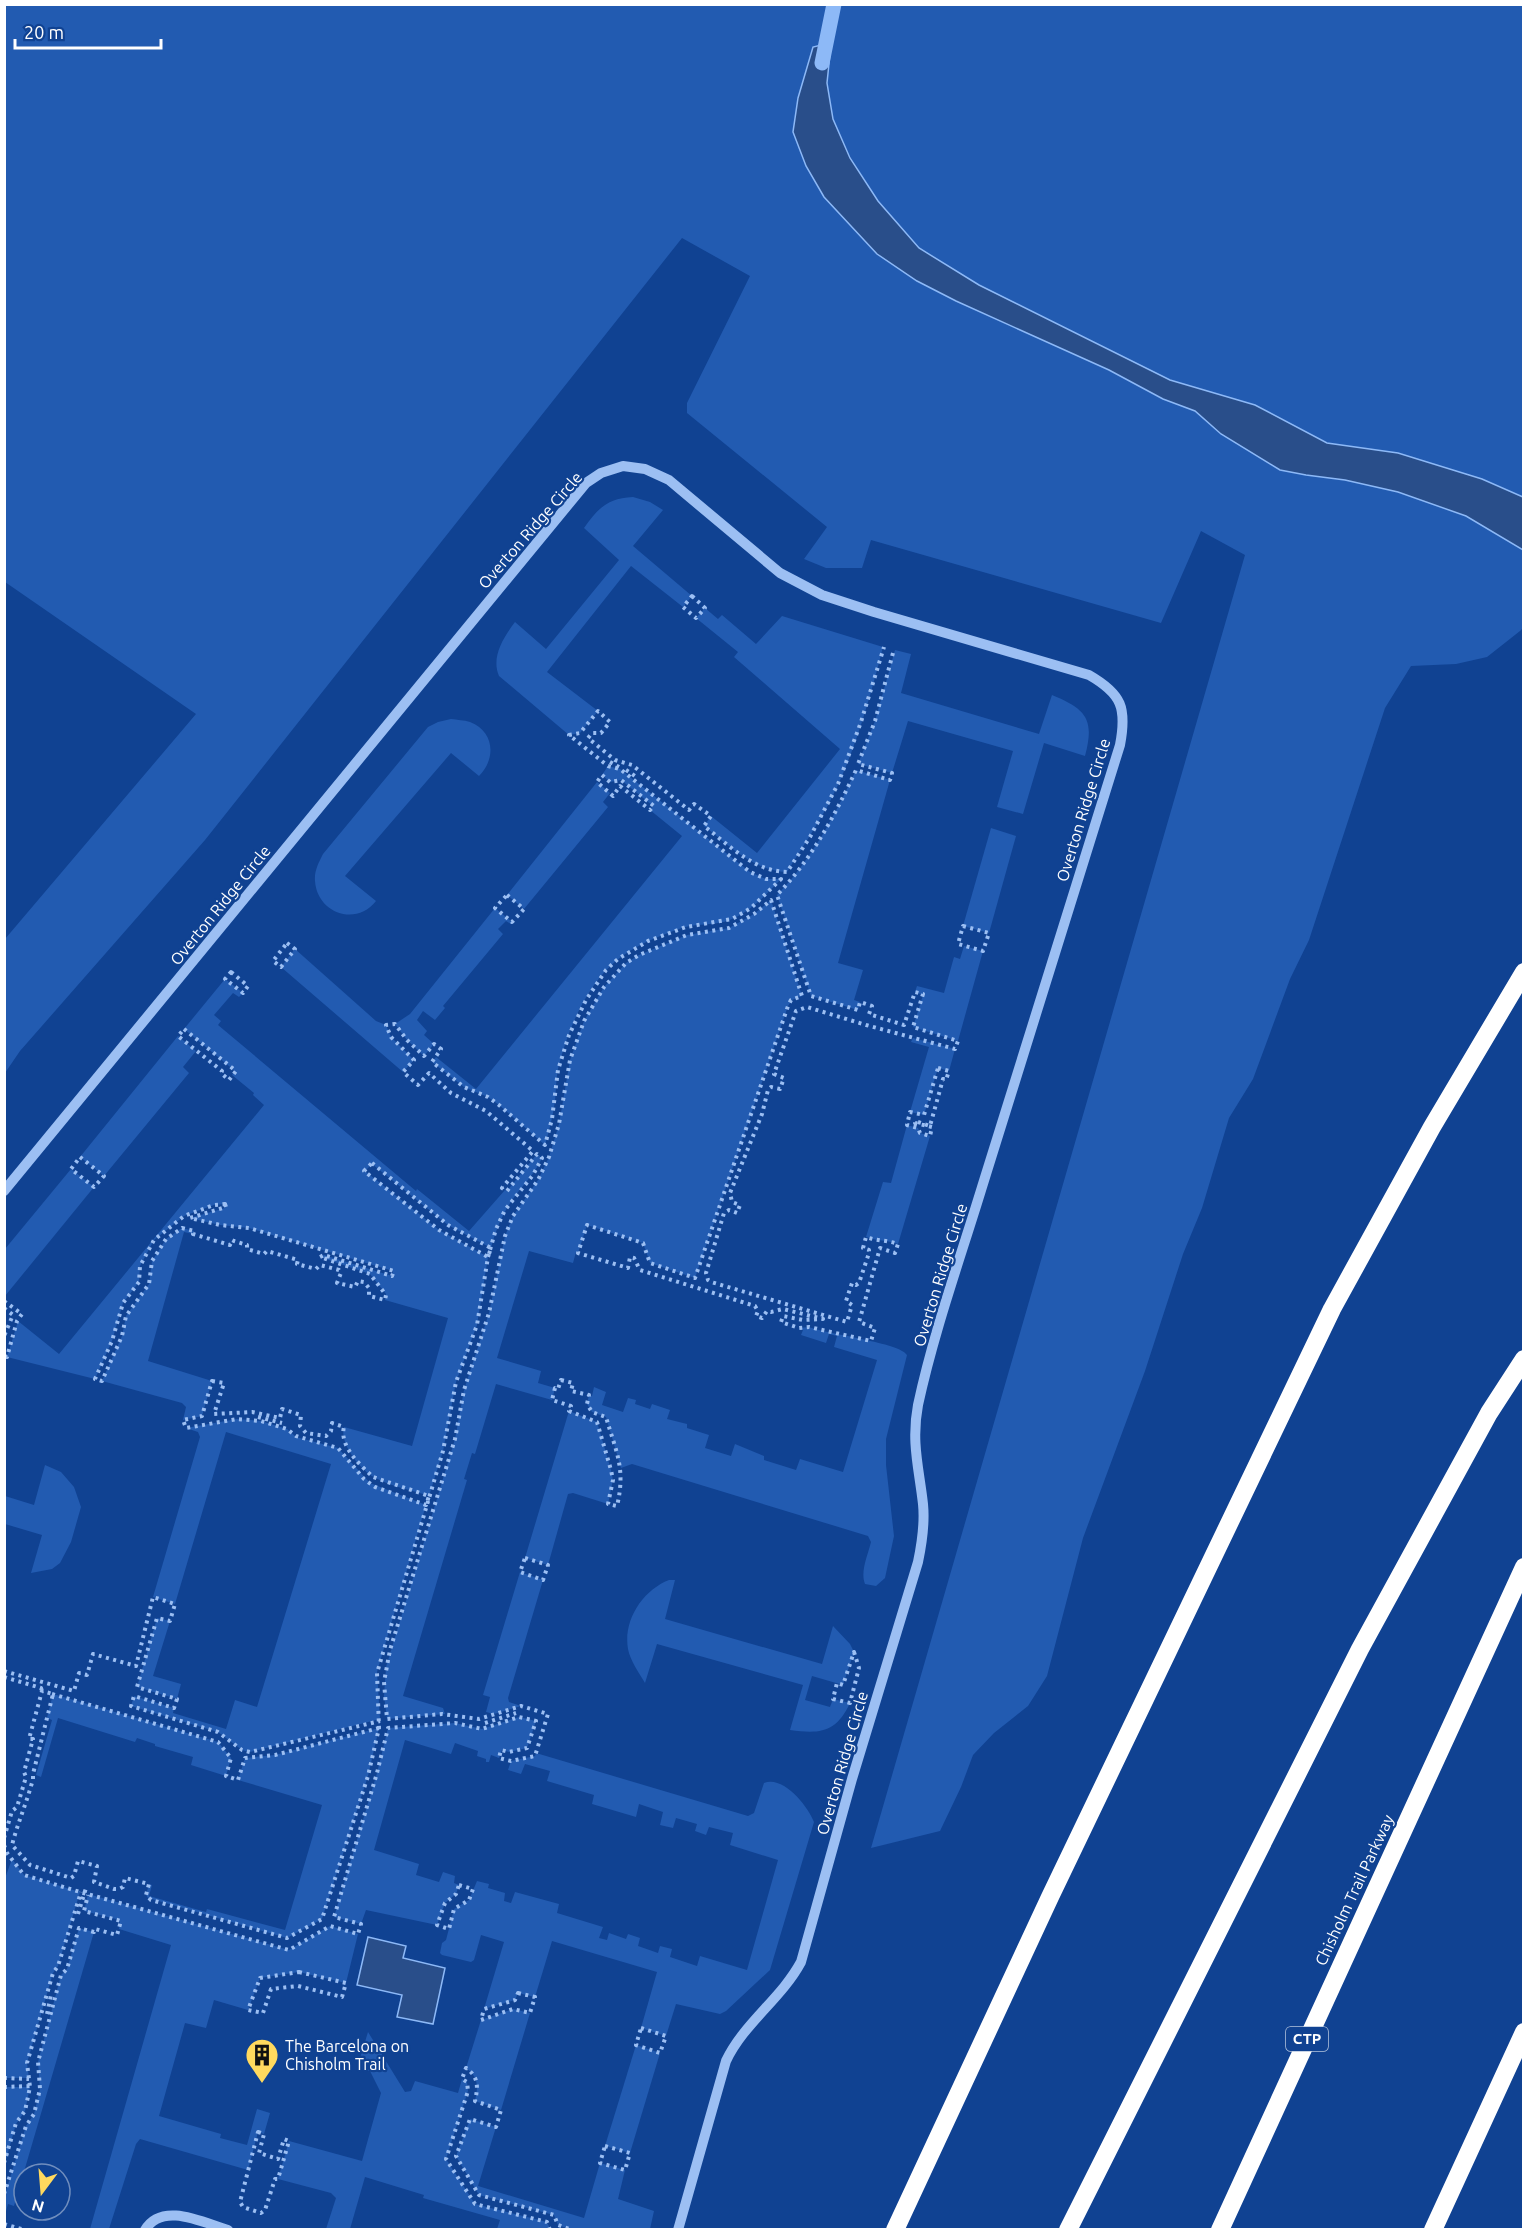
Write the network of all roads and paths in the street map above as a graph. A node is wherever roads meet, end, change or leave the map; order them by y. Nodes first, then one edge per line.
1 (705, 608) joint
2 (610, 762) dead end
3 (602, 775) joint
4 (635, 776) dead end
5 (507, 895) joint
6 (989, 933) joint
7 (295, 949) joint
8 (1524, 972) edge
9 (248, 986) joint
10 (184, 1029) joint
11 (946, 1080) joint
12 (81, 1157) joint
13 (4, 1191) edge
14 (491, 1248) junction
15 (145, 1256) joint
16 (488, 1257) junction
17 (4, 1300) edge
18 (4, 1308) edge
19 (4, 1336) edge
20 (4, 1356) edge
21 (1524, 1359) edge
22 (258, 1417) dead end
23 (282, 1423) dead end
24 (598, 1426) joint
25 (429, 1496) junction
26 (426, 1505) junction
27 (548, 1565) joint
28 (1524, 1567) edge
29 (4, 1671) edge
30 (4, 1677) edge
31 (42, 1691) junction
32 (54, 1694) junction
33 (516, 1713) dead end
34 (380, 1719) junction
35 (485, 1723) dead end
36 (379, 1728) junction
37 (4, 1838) edge
38 (4, 1845) edge
39 (85, 1892) junction
40 (78, 1914) dead end
41 (449, 1929) joint
42 (51, 1995) dead end
43 (484, 2009) joint
44 (263, 2013) joint
45 (47, 2014) dead end
46 (1524, 2032) edge
47 (660, 2053) joint
48 (4, 2078) edge
49 (29, 2078) junction
50 (4, 2087) edge
51 (30, 2087) junction
52 (258, 2132) joint
53 (630, 2154) joint
54 (4, 2163) edge
55 (4, 2194) edge
56 (4, 2224) edge
57 (25, 2229) edge
58 (145, 2229) edge
59 (228, 2229) edge
60 (550, 2229) edge
61 (572, 2229) edge
62 (678, 2229) edge
63 (895, 2229) edge
64 (1068, 2229) edge
65 (1220, 2229) edge
66 (1433, 2229) edge

1 - 1 path
2 - 4 path
3 - 3 path
5 - 5 path
6 - 6 path
7 - 7 path
8 - 63 highway
9 - 9 path
10 - 10 path
11 - 11 path
12 - 12 path
13 - 62 lane, Overton Ridge Circle
14 - 16 path
14 - 16 path
14 - 39 path
15 - 15 path
16 - 25 path
17 - 20 path
18 - 19 path
21 - 64 highway
22 - 23 path
24 - 24 path
25 - 26 path
25 - 26 path
26 - 34 path
27 - 27 path
28 - 65 highway, Chisholm Trail Parkway / CTP
29 - 34 path
30 - 31 path
31 - 32 path
31 - 37 path
32 - 36 path
32 - 36 path
33 - 35 path
34 - 36 path
38 - 39 path
39 - 40 path
39 - 49 path
39 - 55 path
41 - 41 path
42 - 45 path
43 - 43 path
44 - 44 path
46 - 66 highway
47 - 47 path
48 - 49 path
49 - 51 path
50 - 51 path
51 - 54 path
52 - 52 path
53 - 53 path
56 - 57 path
58 - 59 lane
60 - 61 path

